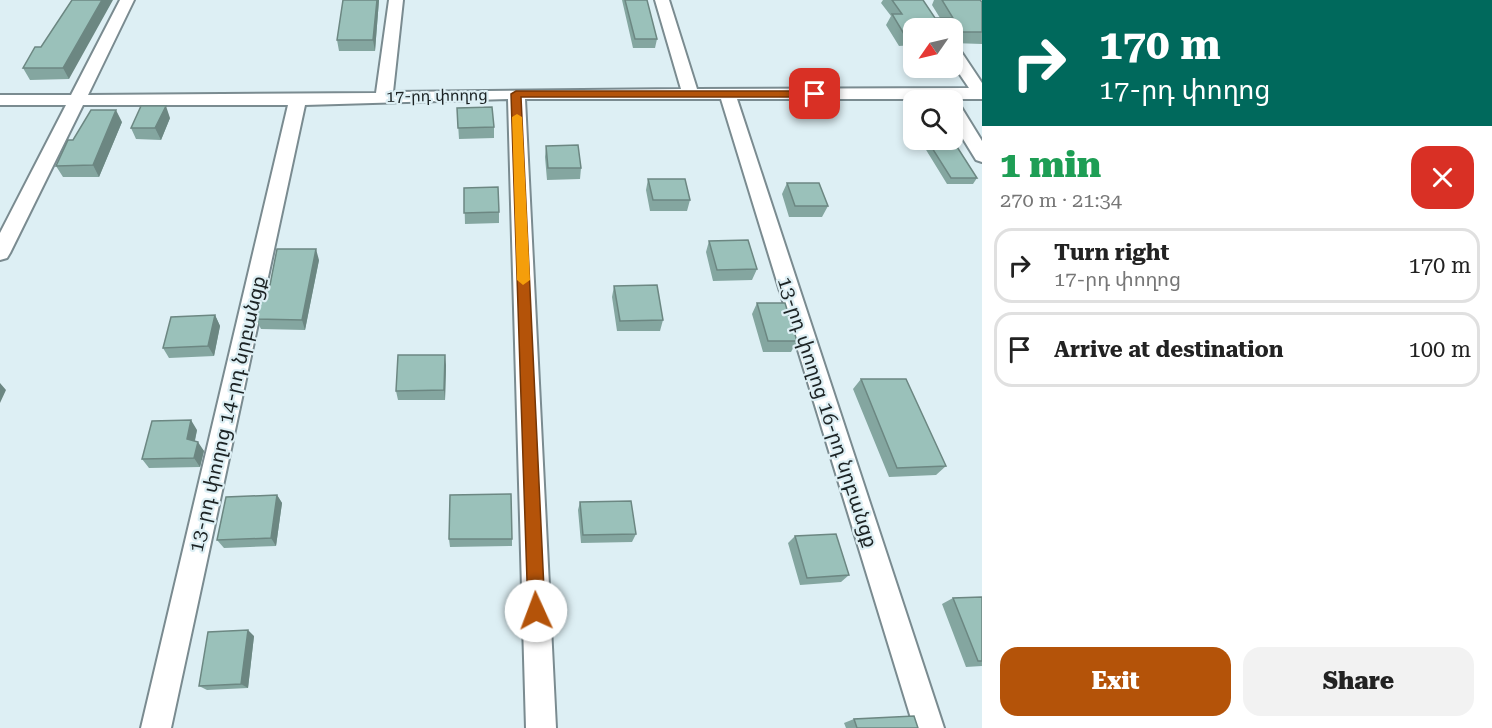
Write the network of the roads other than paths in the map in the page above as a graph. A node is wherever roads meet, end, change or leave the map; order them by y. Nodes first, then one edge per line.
1 (127, 0) edge
2 (396, 0) edge
3 (662, 0) edge
4 (963, 66) edge
5 (982, 93) edge
6 (516, 94) junction
7 (691, 95) junction
8 (728, 95) junction
9 (384, 96) junction
10 (963, 97) edge
11 (79, 99) junction
12 (903, 99) edge
13 (0, 100) edge
14 (298, 100) junction
15 (963, 124) edge
16 (982, 156) edge
17 (0, 253) edge
18 (156, 728) edge
19 (541, 728) edge
20 (929, 728) edge

1 - 11 street
2 - 9 street
3 - 7 street
4 - 5 street
5 - 10 street, 17-րդ փողոց
6 - 7 street, 17-րդ փողոց
6 - 9 street, 17-րդ փողոց
6 - 19 street
7 - 8 street, 17-րդ փողոց
8 - 12 street, 17-րդ փողոց
8 - 20 street, 13-րդ փողոց 16-րդ նրբանցք
9 - 14 street, 17-րդ փողոց
11 - 13 street, 17-րդ փողոց
11 - 14 street, 17-րդ փողոց
11 - 17 street
14 - 18 street, 13-րդ փողոց 14-րդ նրբանցք
15 - 16 street

